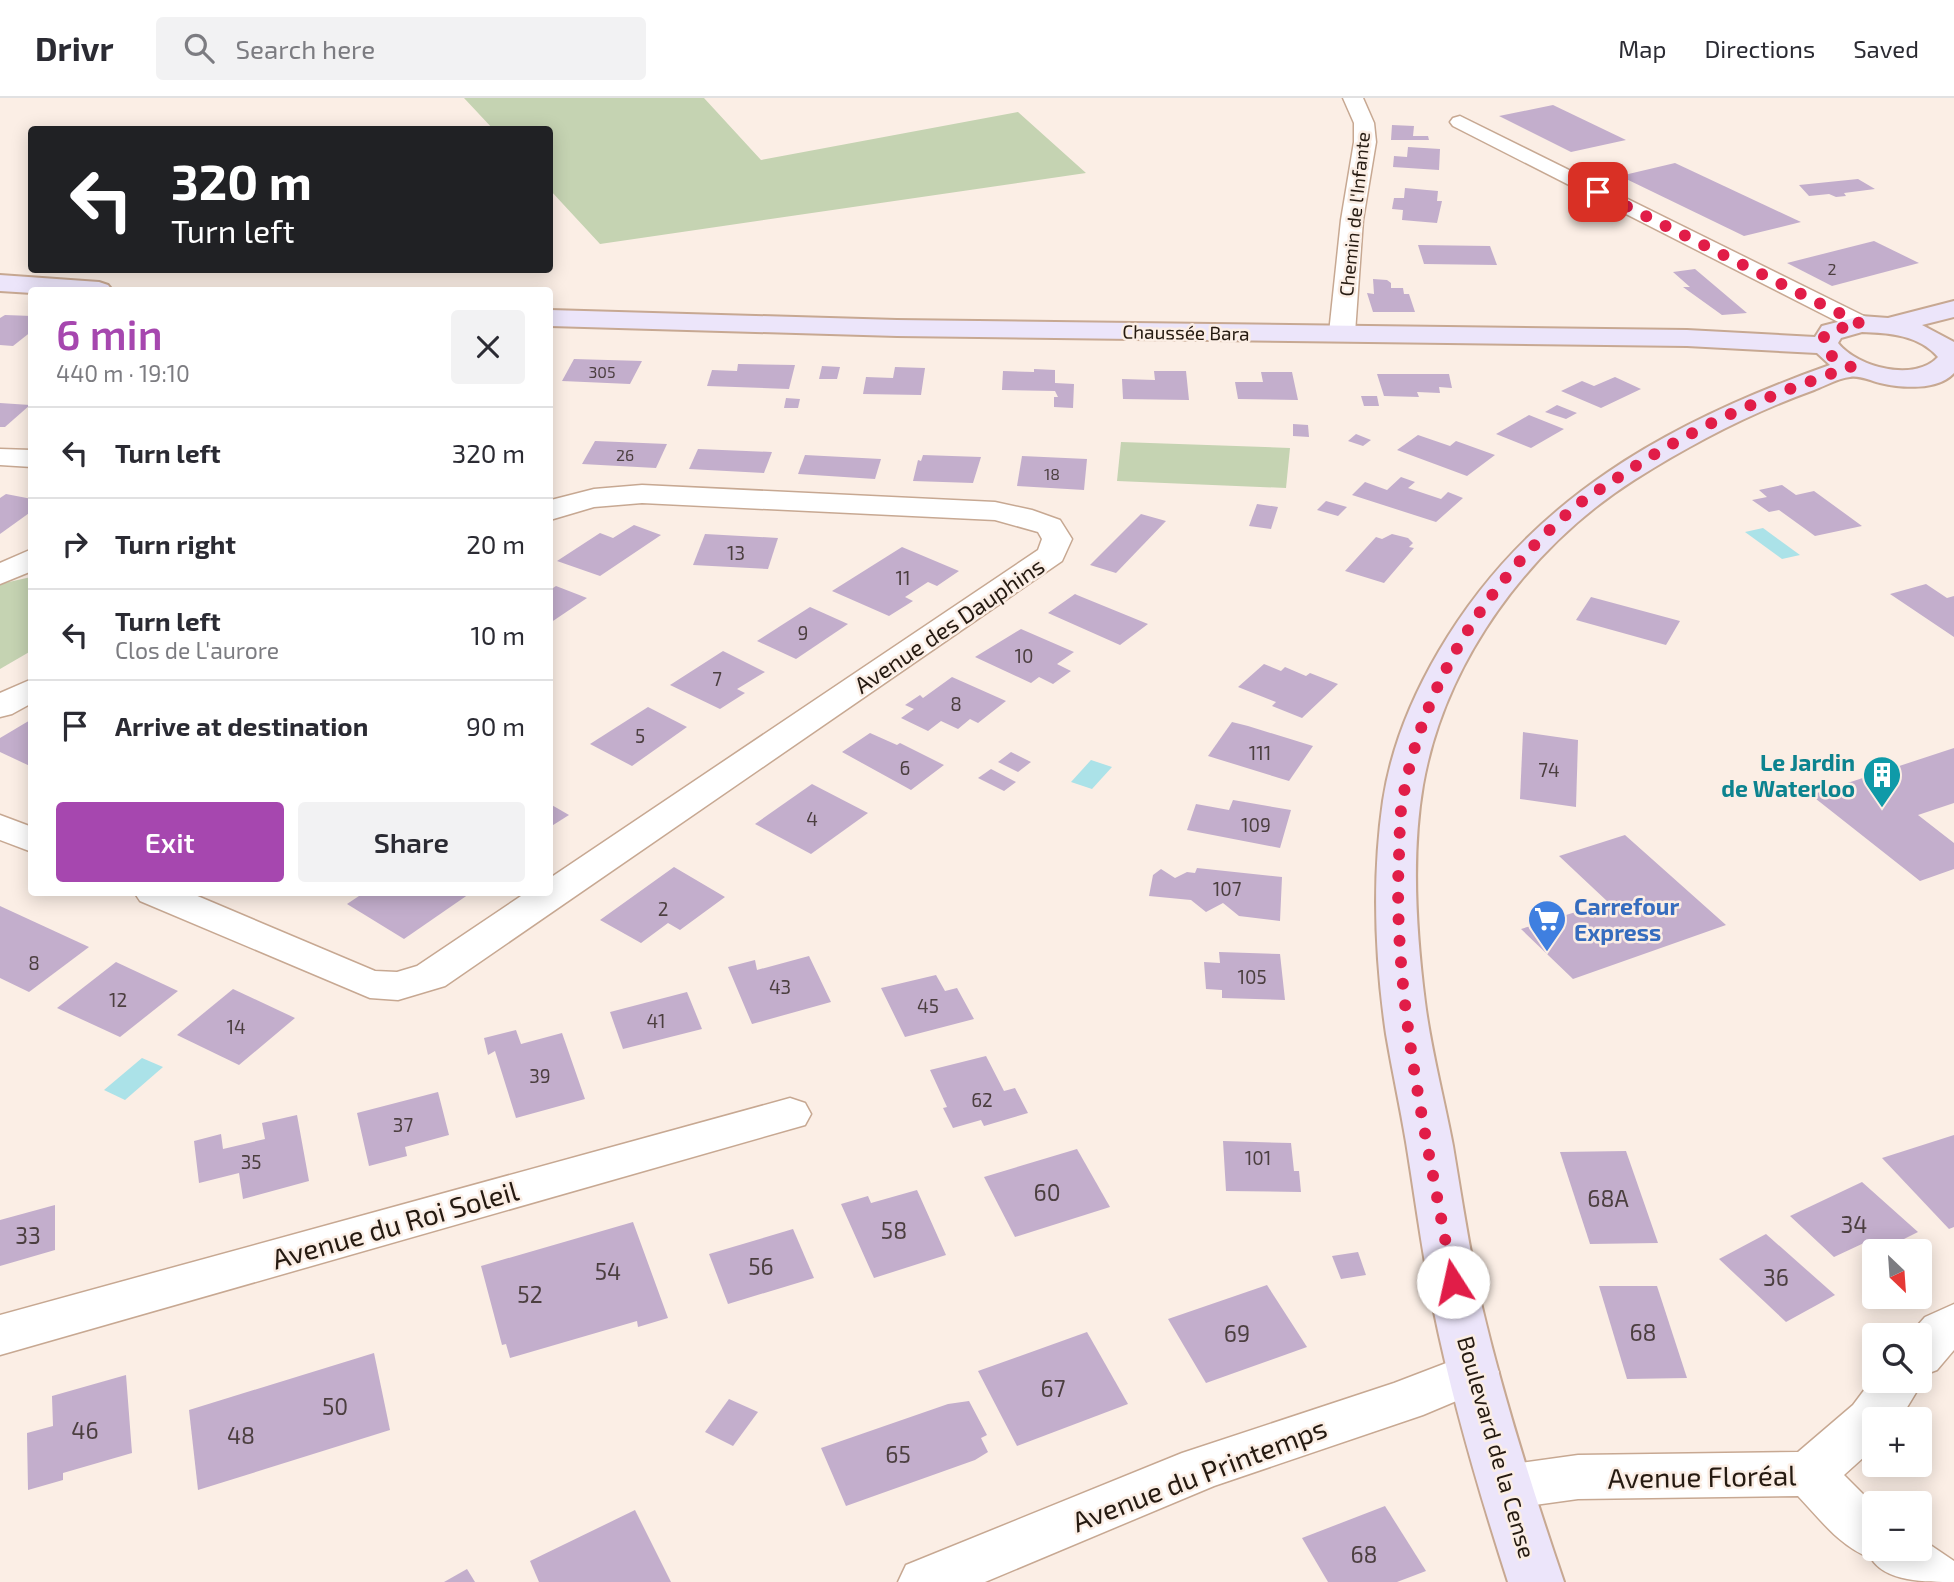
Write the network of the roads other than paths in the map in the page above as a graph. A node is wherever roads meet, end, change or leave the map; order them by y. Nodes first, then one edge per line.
1 (1353, 98) edge
2 (1460, 122) dead end
3 (0, 284) edge
4 (50, 287) edge
5 (1953, 309) edge
6 (553, 318) edge
7 (1861, 324) junction
8 (1890, 325) junction
9 (1342, 333) junction
10 (1934, 339) junction
11 (1823, 345) junction
12 (1851, 367) junction
13 (1952, 368) edge
14 (0, 457) edge
15 (28, 459) edge
16 (553, 510) edge
17 (28, 561) edge
18 (0, 575) edge
19 (28, 692) edge
20 (0, 707) edge
21 (0, 826) edge
22 (28, 839) edge
23 (553, 893) edge
24 (162, 896) edge
25 (549, 896) edge
26 (790, 1114) dead end
27 (1954, 1323) edge
28 (0, 1335) edge
29 (1932, 1342) edge
30 (1475, 1372) junction
31 (1890, 1393) edge
32 (1809, 1474) junction
33 (1505, 1487) junction
34 (1862, 1527) edge
35 (1910, 1561) edge
36 (925, 1582) edge
37 (1536, 1582) edge
38 (1941, 1582) edge

1 - 9 street, Chemin de l'Infante
2 - 7 street
3 - 4 main road
5 - 8 main road
5 - 10 main road
6 - 9 main road, Chaussée Bara
7 - 8 main road
7 - 11 main road
8 - 10 main road
9 - 11 main road, Chaussée Bara
10 - 13 main road
11 - 12 main road
12 - 13 main road
12 - 30 main road, Boulevard de la Cense
14 - 15 street
16 - 23 street, Avenue des Dauphins
17 - 18 street
19 - 20 street
21 - 22 street
24 - 25 street, Avenue des Dauphins
26 - 28 street, Avenue du Roi Soleil
27 - 29 street
30 - 33 main road, Boulevard de la Cense
30 - 36 street, Avenue du Printemps
31 - 32 street
32 - 33 street, Avenue Floréal
32 - 34 street, Avenue Floréal
33 - 37 main road, Boulevard de la Cense
35 - 38 street

